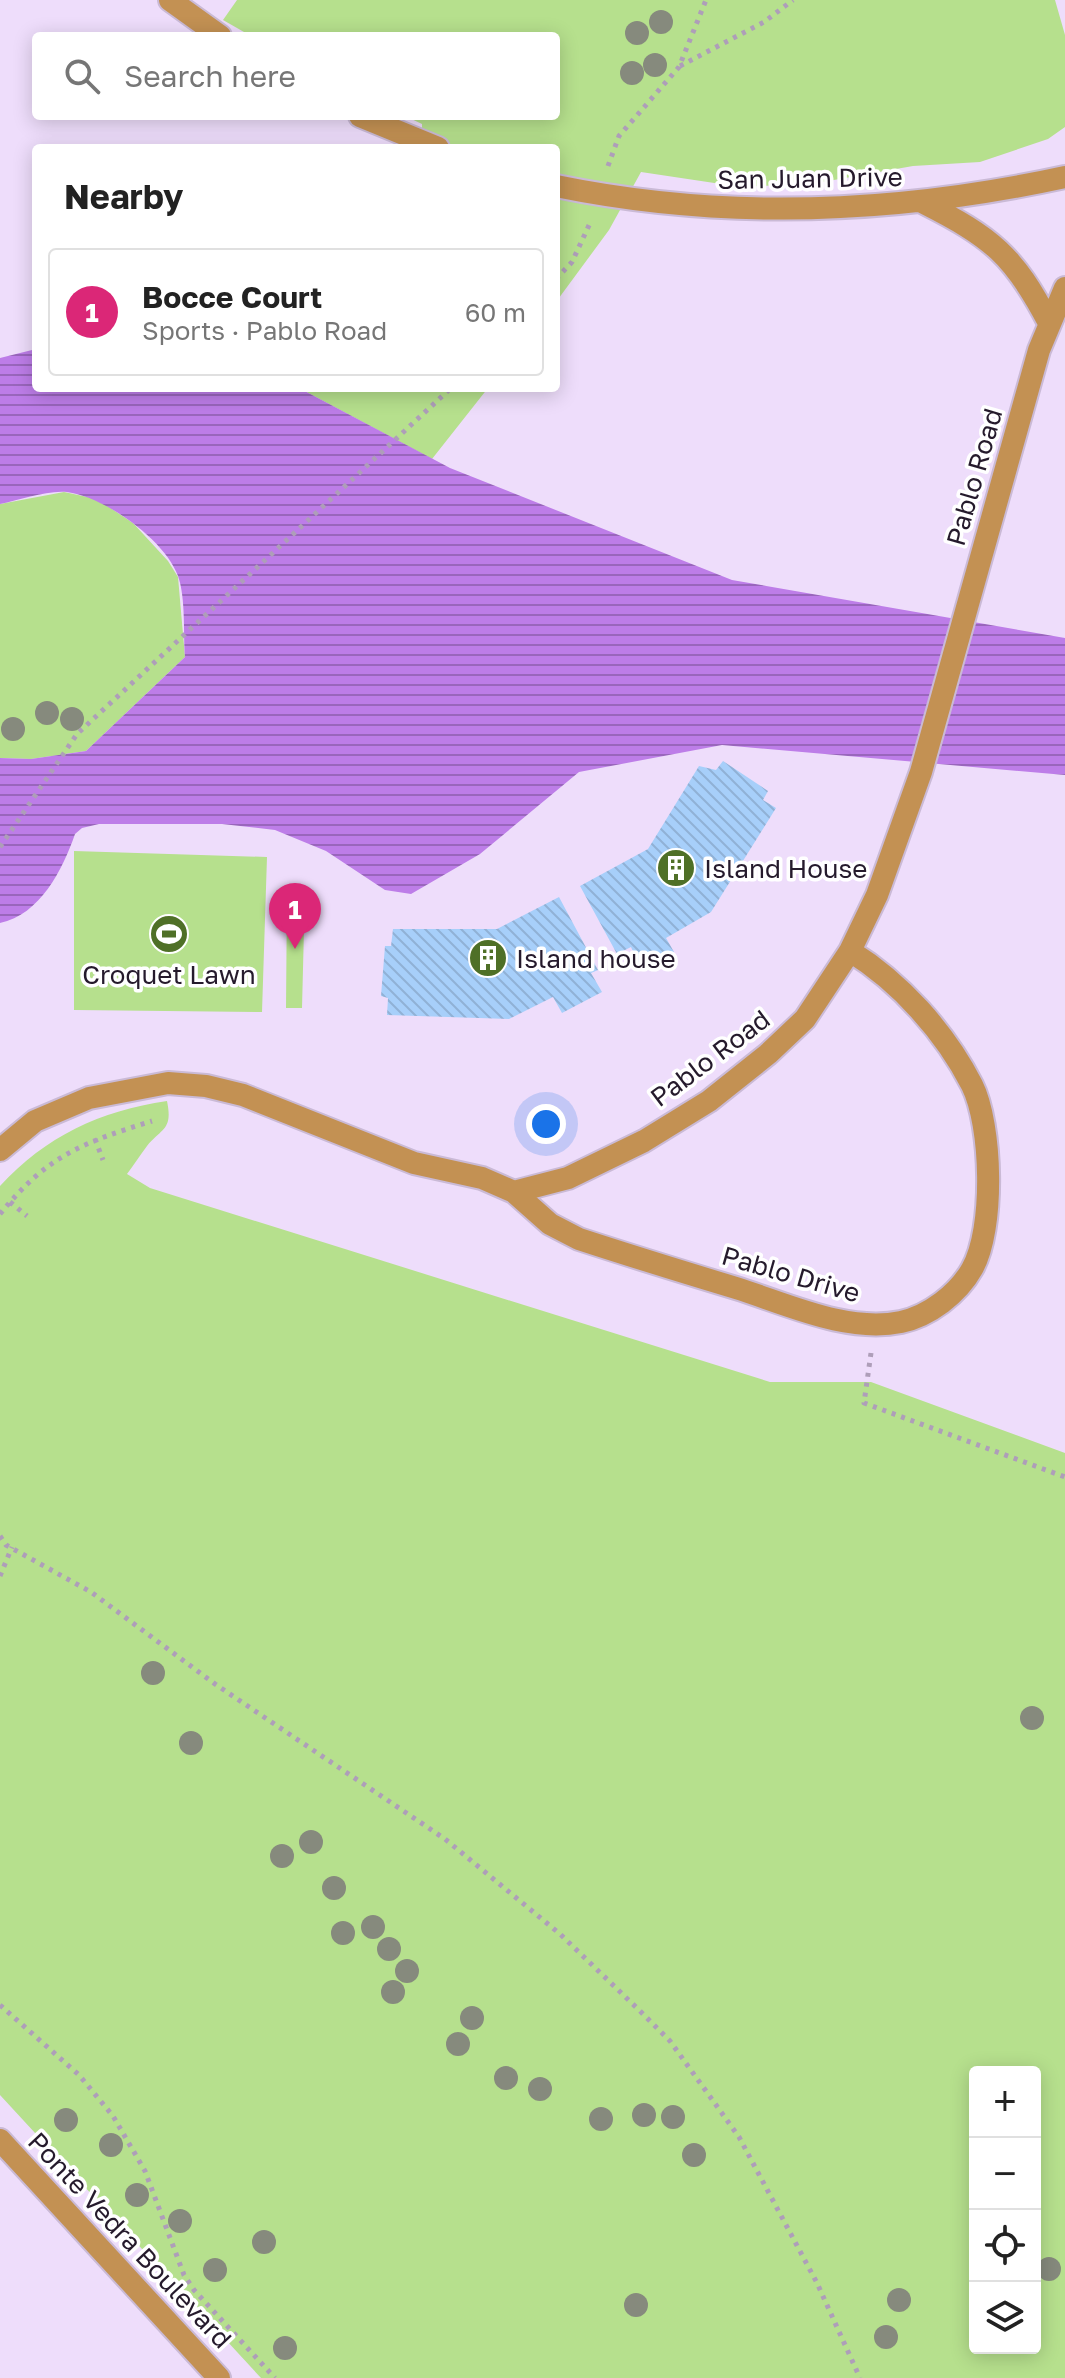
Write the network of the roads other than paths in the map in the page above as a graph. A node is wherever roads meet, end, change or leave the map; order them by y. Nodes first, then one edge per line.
1 (170, 0) edge
2 (214, 32) edge
3 (370, 120) edge
4 (428, 144) edge
5 (1065, 177) edge
6 (560, 187) edge
7 (924, 203) junction
8 (1065, 288) edge
9 (1049, 323) junction
10 (850, 951) junction
11 (0, 1150) edge
12 (514, 1192) junction
13 (0, 2140) edge
14 (219, 2378) edge

1 - 2 street
3 - 4 street
5 - 7 street, San Juan Drive
6 - 7 street, San Juan Drive
7 - 9 street
8 - 9 street, Pablo Road
9 - 10 street, Pablo Road
10 - 12 street, Pablo Road
10 - 12 street, Pablo Drive
11 - 12 street
13 - 14 street, Ponte Vedra Boulevard

